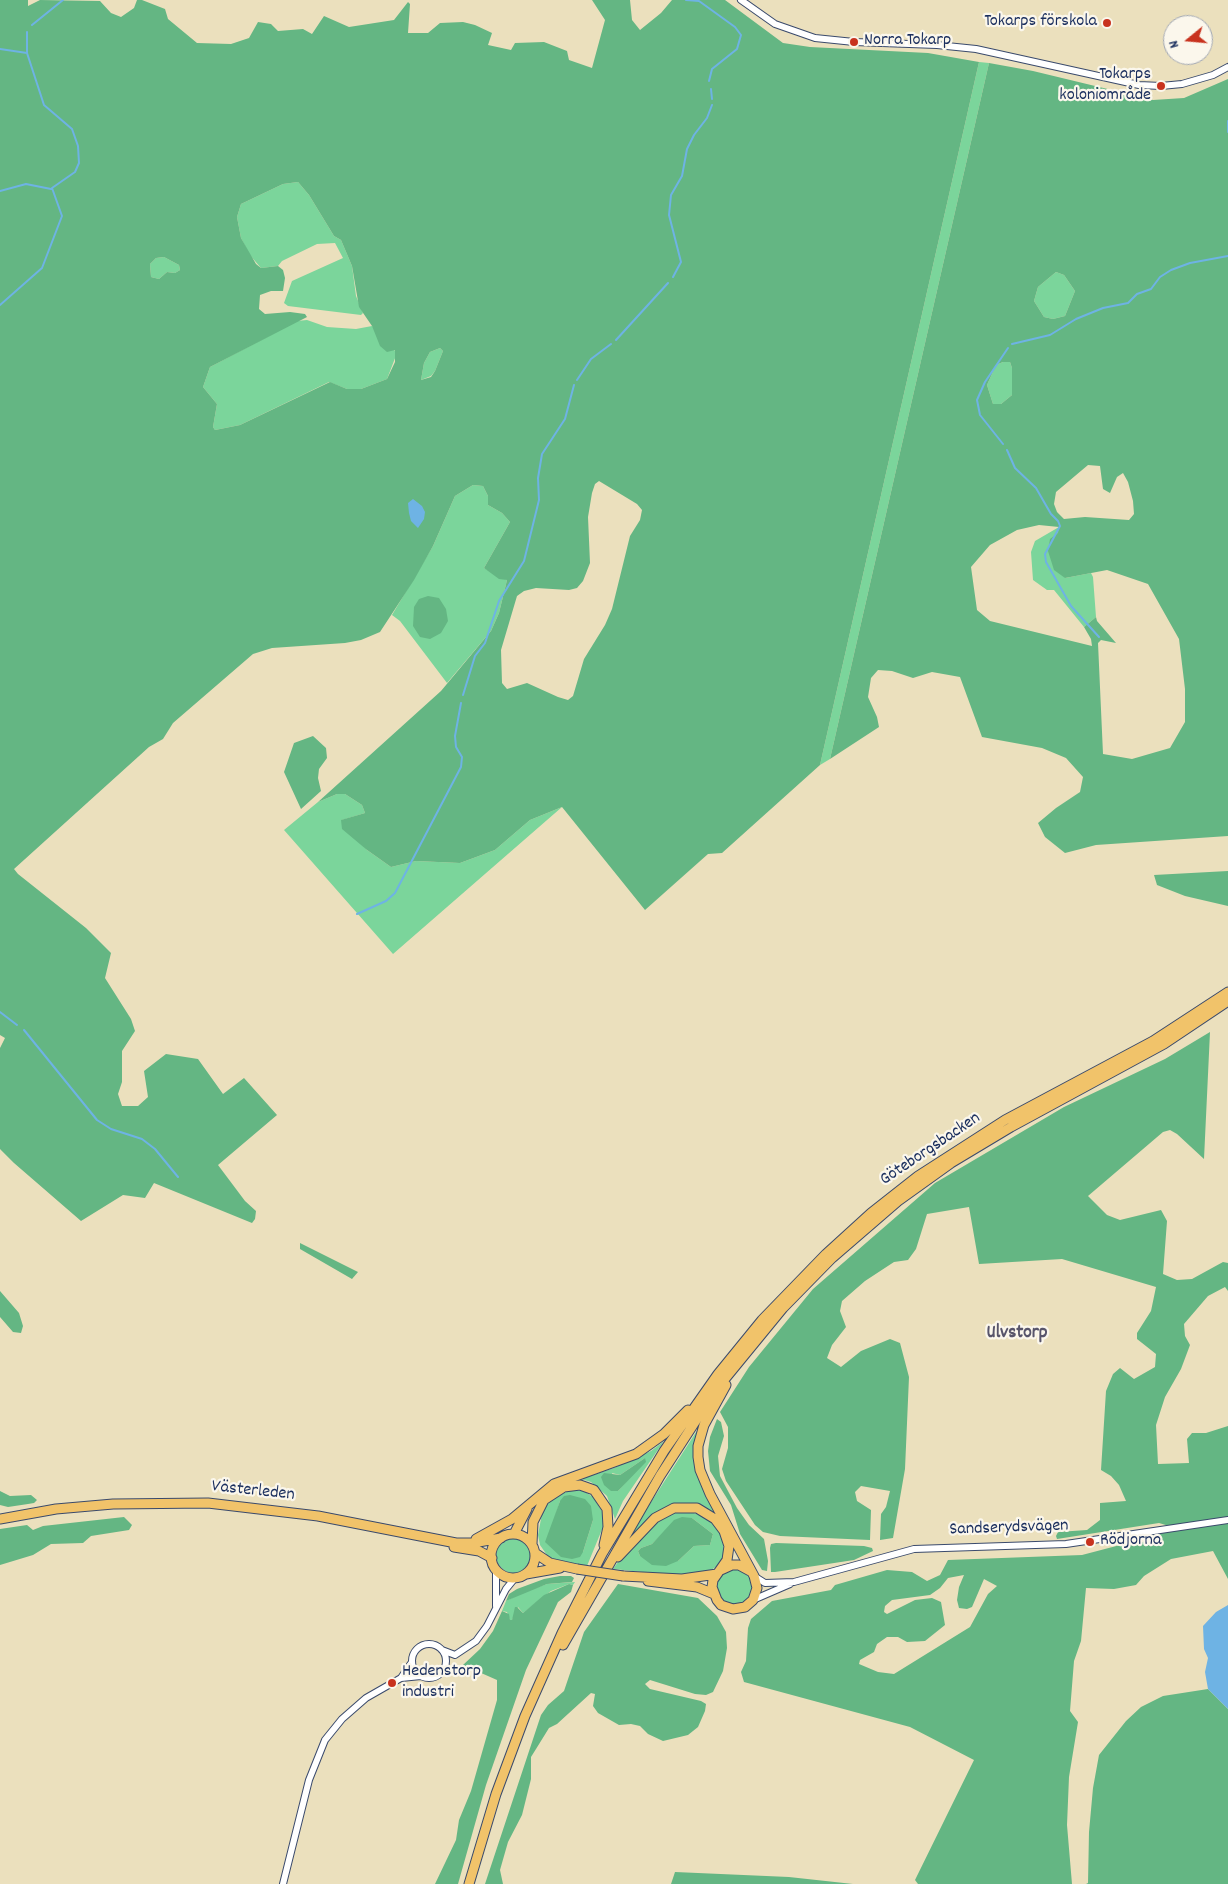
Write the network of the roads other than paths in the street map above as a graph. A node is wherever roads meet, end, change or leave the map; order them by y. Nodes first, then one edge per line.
1 (741, 0) edge
2 (1228, 67) edge
3 (1228, 992) edge
4 (1228, 1001) edge
5 (740, 1361) junction
6 (702, 1397) junction
7 (530, 1504) junction
8 (0, 1520) edge
9 (1228, 1520) edge
10 (514, 1534) junction
11 (501, 1538) junction
12 (466, 1543) junction
13 (532, 1544) junction
14 (535, 1553) junction
15 (602, 1554) junction
16 (492, 1558) junction
17 (573, 1568) junction
18 (496, 1569) junction
19 (719, 1572) junction
20 (526, 1574) junction
21 (752, 1574) junction
22 (623, 1576) junction
23 (516, 1578) junction
24 (598, 1582) junction
25 (794, 1582) junction
26 (714, 1594) junction
27 (753, 1600) junction
28 (496, 1610) junction
29 (442, 1650) junction
30 (455, 1655) junction
31 (412, 1662) junction
32 (444, 1668) junction
33 (421, 1676) junction
34 (401, 1678) junction
35 (283, 1884) edge
36 (468, 1884) edge
37 (474, 1884) edge

1 - 2 street
3 - 6 highway, Göteborgsbacken
4 - 5 highway, Göteborgsbacken
5 - 21 highway
5 - 24 highway
6 - 7 highway
6 - 15 highway
7 - 10 highway
7 - 12 highway
8 - 12 highway, Västerleden
8 - 16 highway, Västerleden
9 - 25 street, Sandserydsvägen
10 - 11 highway
10 - 13 highway
11 - 12 highway, Västerleden
11 - 16 highway
13 - 14 highway
13 - 15 highway
14 - 17 highway
14 - 20 highway
15 - 36 highway
16 - 18 highway
17 - 20 highway
17 - 22 highway, bridge
18 - 23 highway
18 - 28 street
19 - 21 highway
19 - 22 highway
19 - 24 highway
19 - 26 highway
20 - 23 highway
21 - 25 street, Sandserydsvägen
21 - 27 highway
22 - 26 highway
23 - 28 street
24 - 37 highway
25 - 27 street, Sandserydsvägen
26 - 27 highway
28 - 30 street
29 - 30 street
29 - 31 street
29 - 32 street
30 - 32 street
31 - 33 street
31 - 34 street
32 - 33 street
33 - 34 street
34 - 35 street

